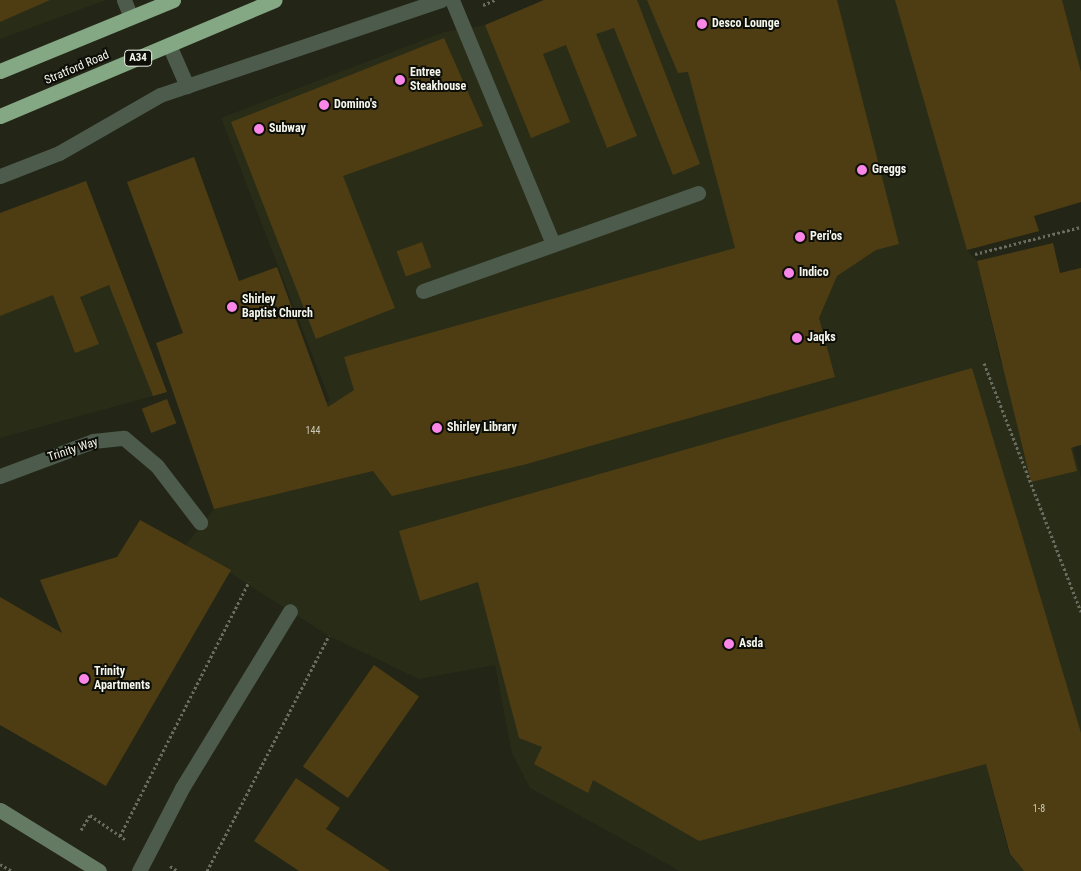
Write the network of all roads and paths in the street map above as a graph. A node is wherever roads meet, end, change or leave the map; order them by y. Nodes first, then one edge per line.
1 (124, 0) edge
2 (173, 0) edge
3 (276, 0) edge
4 (441, 0) edge
5 (452, 0) edge
6 (130, 17) junction
7 (169, 45) junction
8 (0, 71) edge
9 (187, 86) junction
10 (0, 116) edge
11 (0, 176) edge
12 (698, 193) dead end
13 (1081, 227) edge
14 (553, 244) junction
15 (975, 254) dead end
16 (422, 291) dead end
17 (984, 363) dead end
18 (0, 476) edge
19 (200, 522) dead end
20 (249, 582) dead end
21 (290, 611) dead end
22 (1081, 612) edge
23 (329, 636) dead end
24 (0, 810) edge
25 (68, 852) junction
26 (0, 864) edge
27 (12, 871) edge
28 (98, 871) edge
29 (139, 871) edge
30 (208, 871) edge

1 - 6 street
2 - 6 highway
3 - 7 highway, Stratford Road / A34
4 - 9 street
5 - 14 street
6 - 8 highway
7 - 9 street
7 - 10 highway, Stratford Road / A34
9 - 11 street
12 - 14 street
13 - 15 path
14 - 16 street
17 - 22 path
18 - 19 street, Trinity Way
20 - 25 path
21 - 29 street
23 - 30 path
24 - 25 street
25 - 28 street
26 - 27 path

